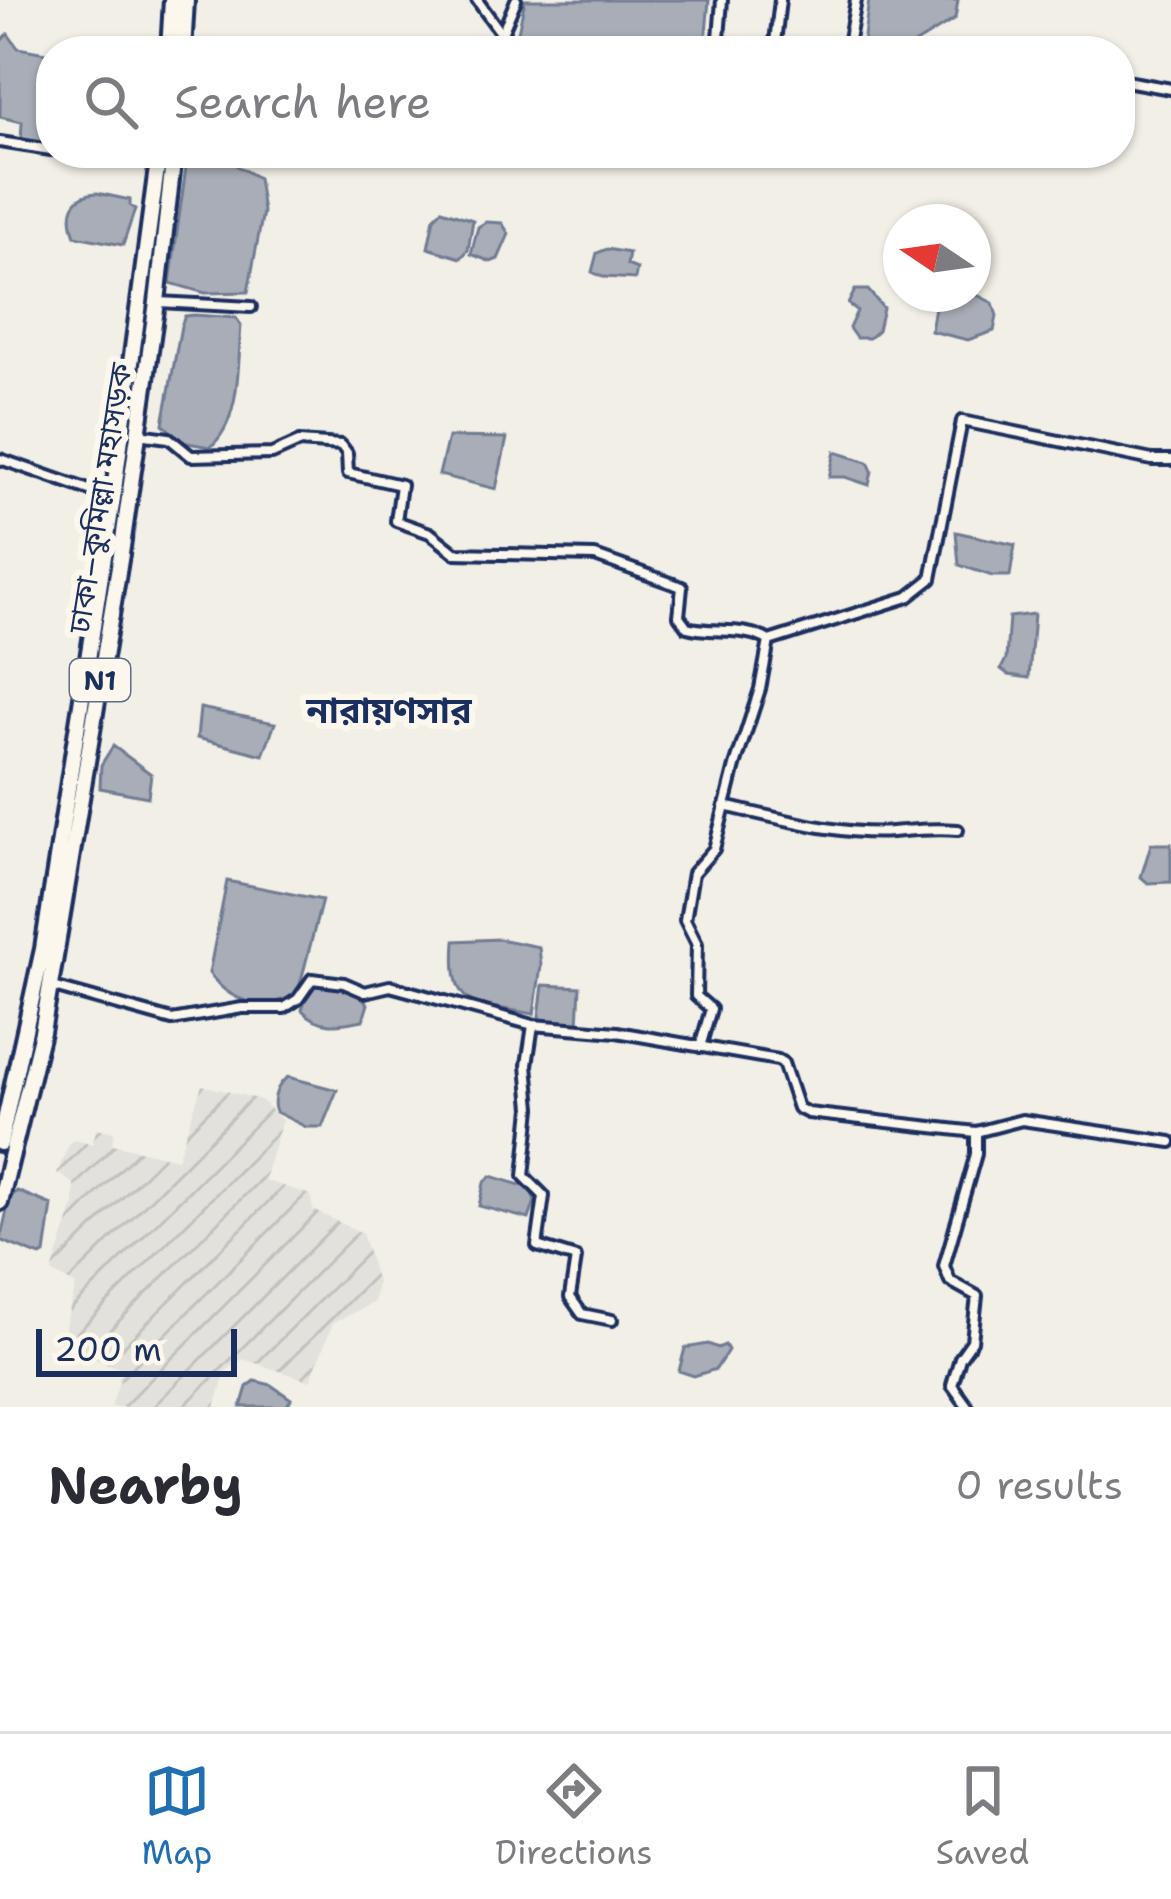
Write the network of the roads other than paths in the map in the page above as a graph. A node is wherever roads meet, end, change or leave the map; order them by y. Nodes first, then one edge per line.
1 (172, 0) edge
2 (186, 0) edge
3 (477, 0) edge
4 (516, 0) edge
5 (722, 0) edge
6 (780, 0) edge
7 (856, 0) edge
8 (502, 33) junction
9 (170, 36) edge
10 (184, 36) edge
11 (504, 36) edge
12 (719, 36) edge
13 (776, 36) edge
14 (850, 36) edge
15 (1135, 82) edge
16 (1171, 88) edge
17 (0, 142) edge
18 (36, 148) edge
19 (157, 168) edge
20 (171, 168) edge
21 (157, 302) junction
22 (251, 307) dead end
23 (142, 350) junction
24 (138, 434) junction
25 (0, 458) edge
26 (1171, 460) edge
27 (113, 498) junction
28 (769, 641) junction
29 (724, 806) junction
30 (958, 830) dead end
31 (60, 883) junction
32 (50, 986) junction
33 (533, 1025) junction
34 (700, 1047) junction
35 (976, 1132) junction
36 (1, 1135) edge
37 (1171, 1142) edge
38 (0, 1202) edge
39 (612, 1320) dead end
40 (968, 1407) edge

1 - 9 highway
2 - 10 highway
3 - 8 street
4 - 8 street
5 - 12 street
6 - 13 street
7 - 14 street
8 - 11 street
15 - 16 street
17 - 18 street
19 - 23 highway, ঢাকা–কুমিল্লা মহাসড়ক / N1
20 - 21 highway, ঢাকা–কুমিল্লা মহাসড়ক / N1
21 - 22 street
21 - 23 highway, ঢাকা–কুমিল্লা মহাসড়ক / N1
23 - 24 highway, ঢাকা–কুমিল্লা মহাসড়ক / N1
23 - 27 highway, ঢাকা–কুমিল্লা মহাসড়ক / N1
24 - 28 street
24 - 31 highway, ঢাকা–কুমিল্লা মহাসড়ক / N1
25 - 27 street
26 - 28 street
27 - 31 highway, ঢাকা–কুমিল্লা মহাসড়ক / N1
28 - 29 street
29 - 30 street
29 - 34 street
31 - 32 highway, ঢাকা–কুমিল্লা মহাসড়ক / N1
31 - 36 highway, ঢাকা–কুমিল্লা মহাসড়ক / N1
32 - 33 street
32 - 38 highway, ঢাকা–কুমিল্লা মহাসড়ক / N1
33 - 34 street
33 - 39 street
34 - 35 street
35 - 37 street
35 - 40 street

